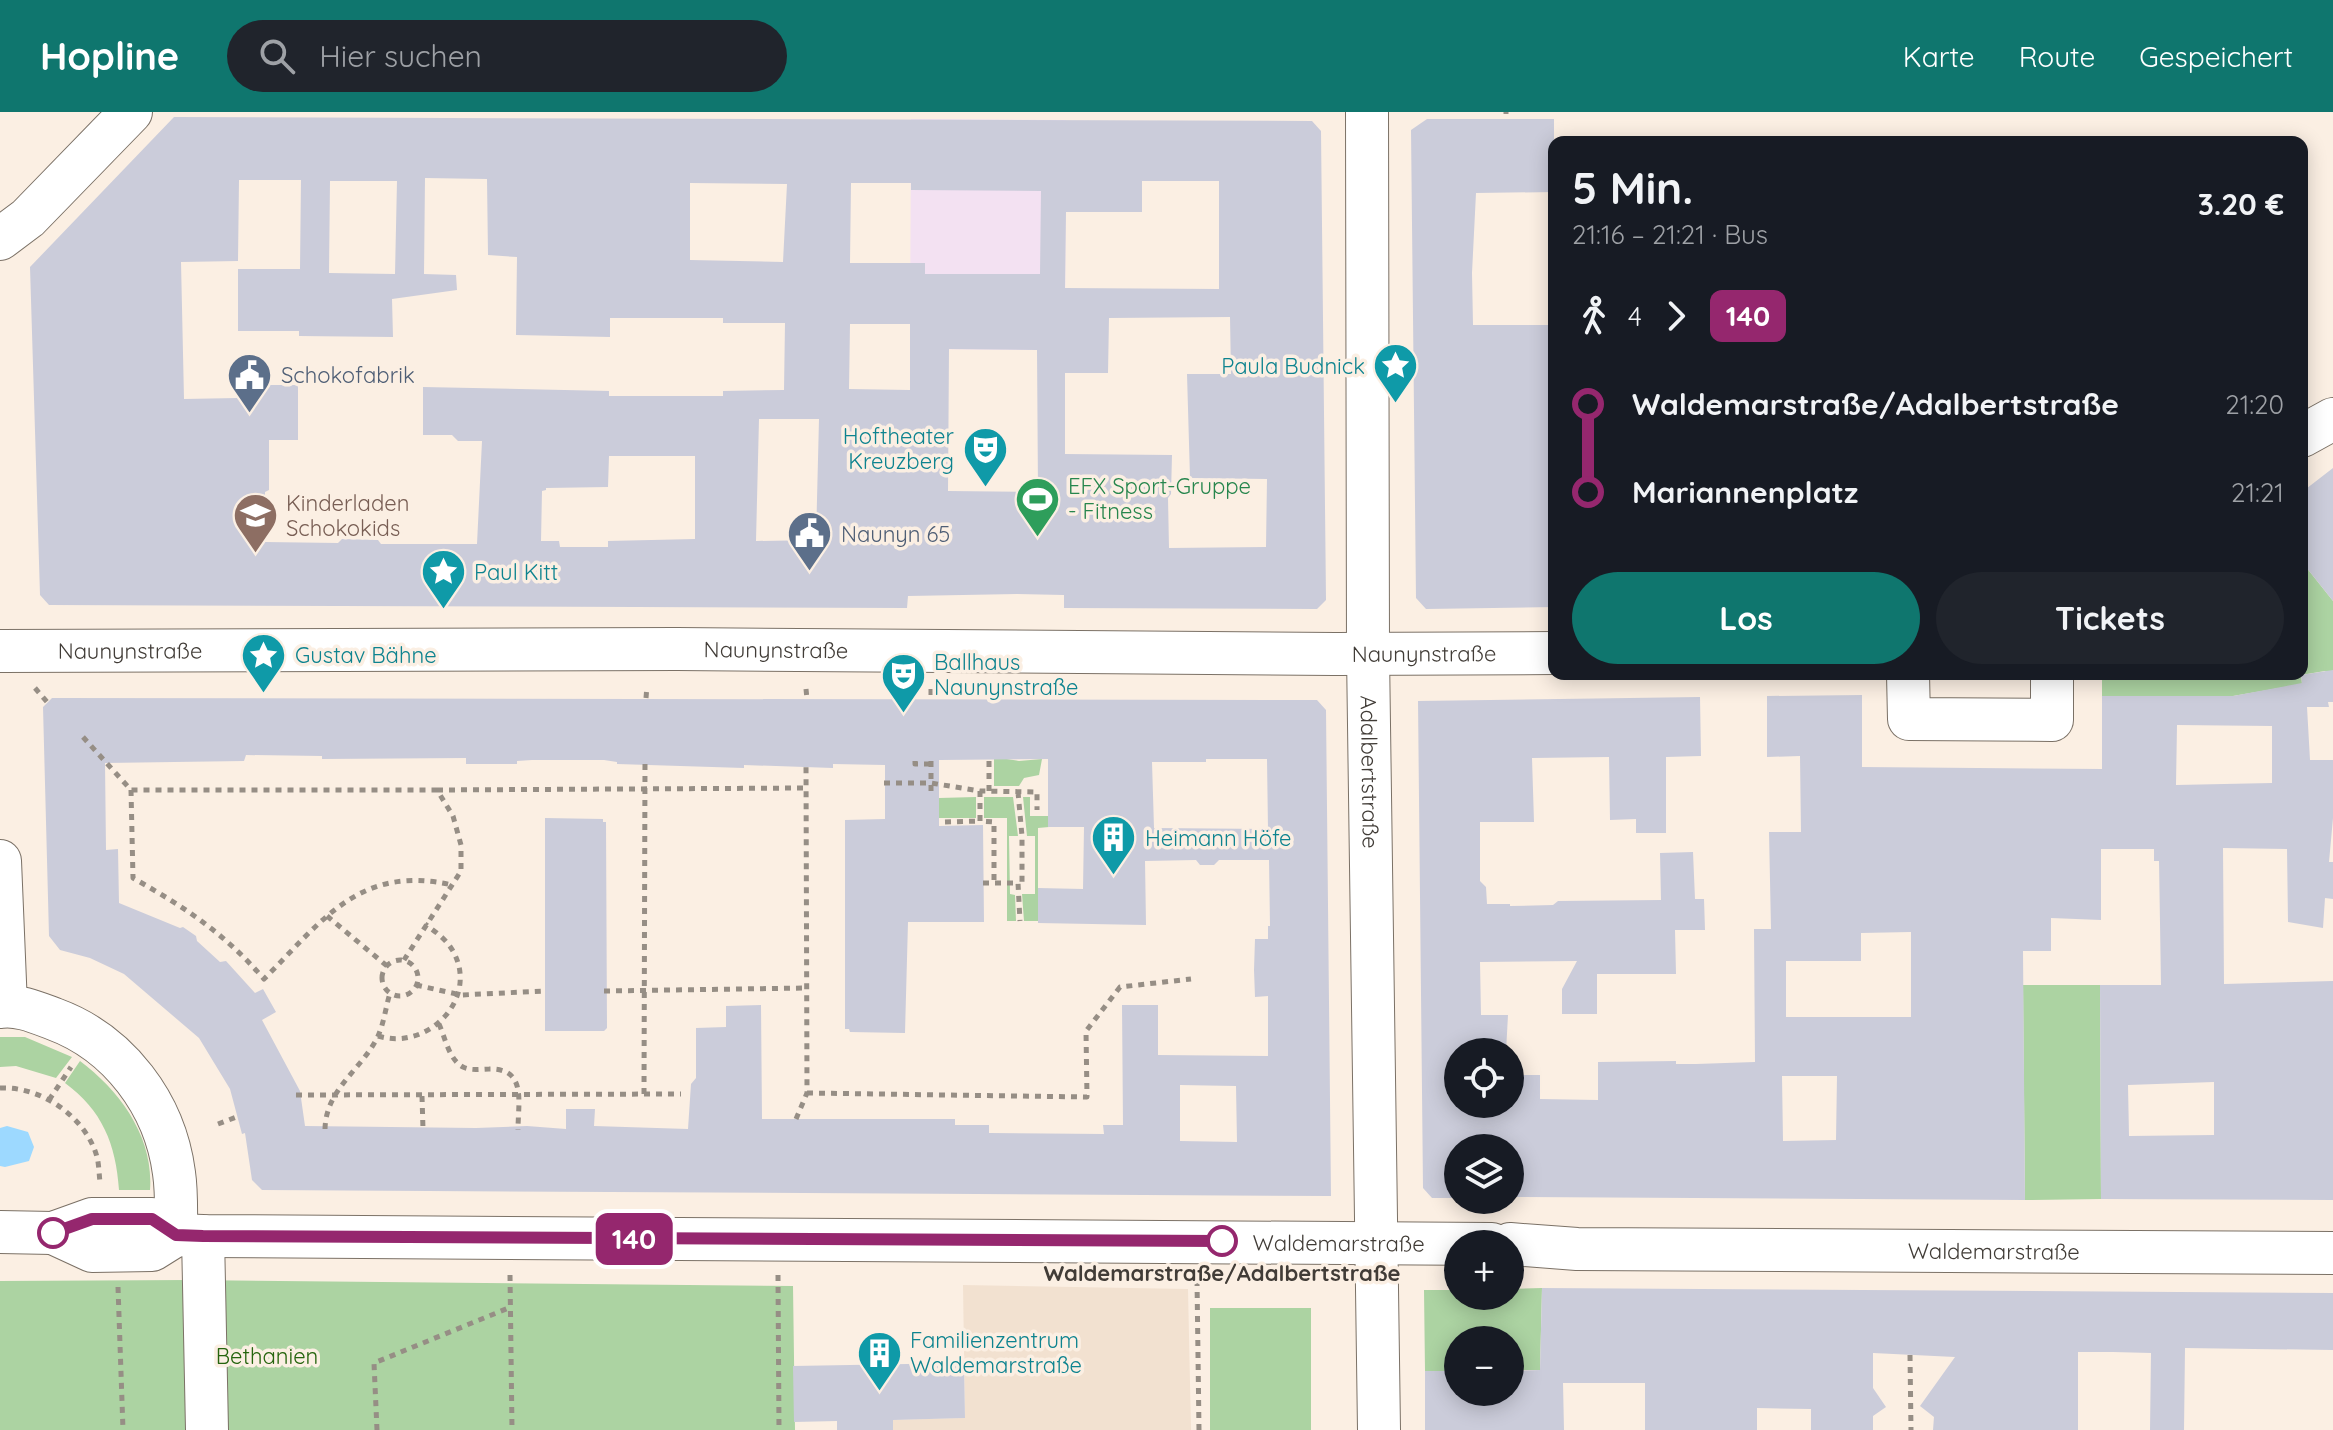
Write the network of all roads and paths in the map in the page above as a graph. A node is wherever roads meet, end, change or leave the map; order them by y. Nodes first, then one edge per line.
1 (131, 112) edge
2 (1367, 112) edge
3 (0, 239) edge
4 (2333, 419) edge
5 (2308, 433) edge
6 (0, 651) edge
7 (1548, 653) edge
8 (1368, 654) junction
9 (1908, 680) edge
10 (2052, 680) edge
11 (34, 687) dead end
12 (806, 689) dead end
13 (931, 689) dead end
14 (807, 699) dead end
15 (931, 699) dead end
16 (48, 703) dead end
17 (83, 737) dead end
18 (989, 757) dead end
19 (915, 761) dead end
20 (645, 763) dead end
21 (806, 763) dead end
22 (884, 783) dead end
23 (931, 783) junction
24 (644, 788) junction
25 (807, 788) junction
26 (131, 790) junction
27 (437, 790) junction
28 (980, 791) junction
29 (989, 791) junction
30 (1018, 792) junction
31 (931, 793) dead end
32 (1037, 810) dead end
33 (980, 821) junction
34 (945, 822) dead end
35 (0, 861) edge
36 (983, 883) dead end
37 (1018, 883) junction
38 (994, 884) junction
39 (453, 885) junction
40 (327, 916) junction
41 (1020, 921) dead end
42 (425, 924) junction
43 (404, 960) junction
44 (387, 966) junction
45 (1191, 979) dead end
46 (416, 985) junction
47 (807, 988) junction
48 (645, 990) junction
49 (545, 991) dead end
50 (604, 991) dead end
51 (390, 993) junction
52 (457, 993) junction
53 (3, 1006) edge
54 (439, 1024) junction
55 (378, 1036) junction
56 (0, 1088) edge
57 (807, 1093) junction
58 (681, 1094) dead end
59 (296, 1095) dead end
60 (518, 1095) junction
61 (644, 1095) junction
62 (422, 1096) junction
63 (333, 1097) junction
64 (239, 1116) dead end
65 (796, 1119) dead end
66 (218, 1124) dead end
67 (325, 1129) dead end
68 (423, 1129) dead end
69 (518, 1130) dead end
70 (101, 1195) dead end
71 (0, 1232) edge
72 (189, 1235) junction
73 (778, 1239) junction
74 (1378, 1243) junction
75 (1444, 1244) edge
76 (1524, 1245) edge
77 (2333, 1253) edge
78 (510, 1275) dead end
79 (1197, 1280) dead end
80 (118, 1282) dead end
81 (511, 1307) junction
82 (1910, 1355) dead end
83 (123, 1430) edge
84 (207, 1430) edge
85 (377, 1430) edge
86 (512, 1430) edge
87 (779, 1430) edge
88 (1199, 1430) edge
89 (1379, 1430) edge
90 (1911, 1430) edge

1 - 3 street
2 - 8 street, Adalbertstraße
4 - 5 street
6 - 8 street, Naunynstraße
7 - 8 street, Naunynstraße
8 - 74 street, Adalbertstraße
9 - 10 street
11 - 16 path
12 - 14 path
13 - 15 path
17 - 26 path
18 - 29 path
19 - 23 path
20 - 24 path
21 - 25 path
22 - 23 path
23 - 28 path
23 - 31 path
24 - 25 path
24 - 27 path
24 - 48 path
25 - 47 path
26 - 27 path
26 - 40 path
27 - 39 path
28 - 29 path
28 - 33 path
29 - 30 path
30 - 32 path
30 - 37 path
33 - 34 path
33 - 38 path
35 - 53 street
36 - 38 path
37 - 38 path
37 - 41 path
39 - 40 path
39 - 42 path
40 - 44 path
42 - 43 path
42 - 52 path
43 - 44 path
43 - 46 path
44 - 51 path
45 - 57 path
46 - 51 path
46 - 52 path
47 - 48 path
47 - 57 path
48 - 50 path
48 - 61 path
49 - 52 path
51 - 55 path
52 - 54 path
53 - 72 street
54 - 55 path
54 - 60 path
55 - 63 path
56 - 70 path
57 - 65 path
58 - 61 path
59 - 63 path
60 - 61 path
60 - 62 path
60 - 69 path
62 - 63 path
62 - 68 path
63 - 67 path
64 - 66 path
71 - 72 street, Waldemarstraße
72 - 73 street, Waldemarstraße
72 - 84 street
73 - 74 street, Waldemarstraße
73 - 87 path
74 - 75 street, Waldemarstraße
74 - 89 street, Adalbertstraße
76 - 77 street, Waldemarstraße
78 - 81 path
79 - 88 path
80 - 83 path
81 - 85 path
81 - 86 path
82 - 90 path

